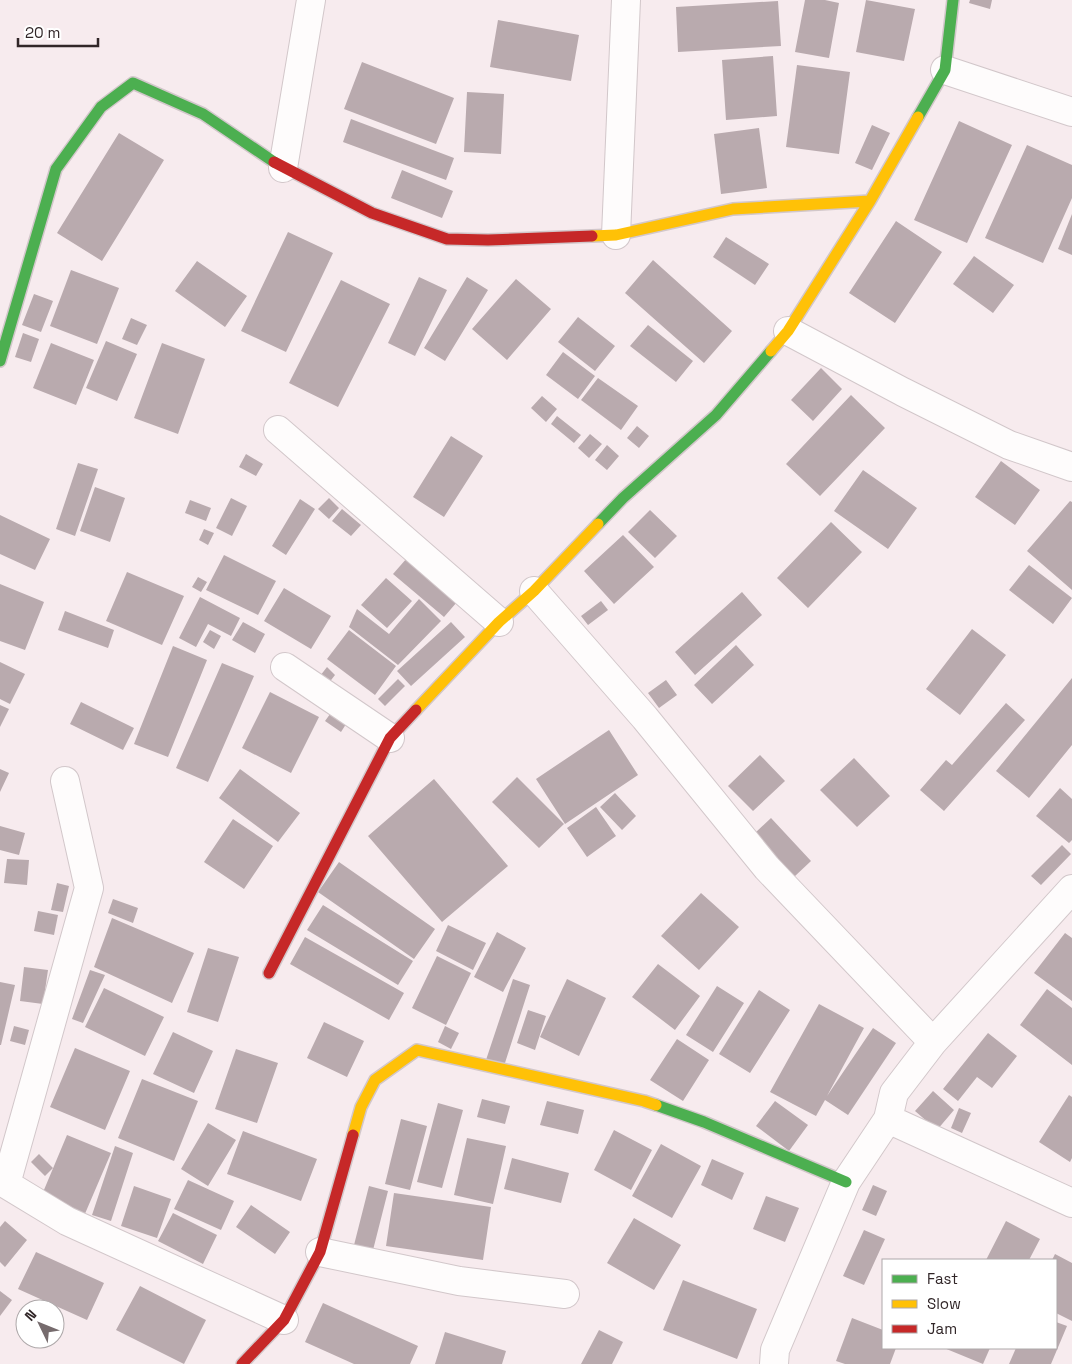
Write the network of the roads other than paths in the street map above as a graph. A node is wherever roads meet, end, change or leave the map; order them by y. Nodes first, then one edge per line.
1 (311, 0) edge
2 (626, 0) edge
3 (953, 0) edge
4 (945, 70) junction
5 (1072, 112) edge
6 (283, 168) junction
7 (870, 201) junction
8 (616, 235) junction
9 (788, 331) junction
10 (2, 346) edge
11 (278, 430) dead end
12 (1072, 467) edge
13 (534, 591) junction
14 (499, 622) junction
15 (285, 668) dead end
16 (390, 738) junction
17 (65, 781) dead end
18 (1072, 889) edge
19 (269, 974) dead end
20 (933, 1042) junction
21 (888, 1119) junction
22 (846, 1182) junction
23 (1072, 1203) edge
24 (320, 1252) junction
25 (565, 1294) dead end
26 (284, 1320) junction
27 (242, 1364) edge
28 (774, 1364) edge

1 - 6 street
2 - 8 street
3 - 4 street
4 - 5 street
4 - 7 street
6 - 8 street
6 - 10 street
7 - 8 street
7 - 9 street
9 - 12 street
9 - 13 street
11 - 14 street
13 - 14 street
13 - 20 street
14 - 16 street
15 - 16 street
16 - 19 street
17 - 26 street
18 - 20 street
20 - 21 street
21 - 22 street
21 - 23 street
22 - 24 street
22 - 28 street
24 - 25 street
24 - 26 street
26 - 27 street

